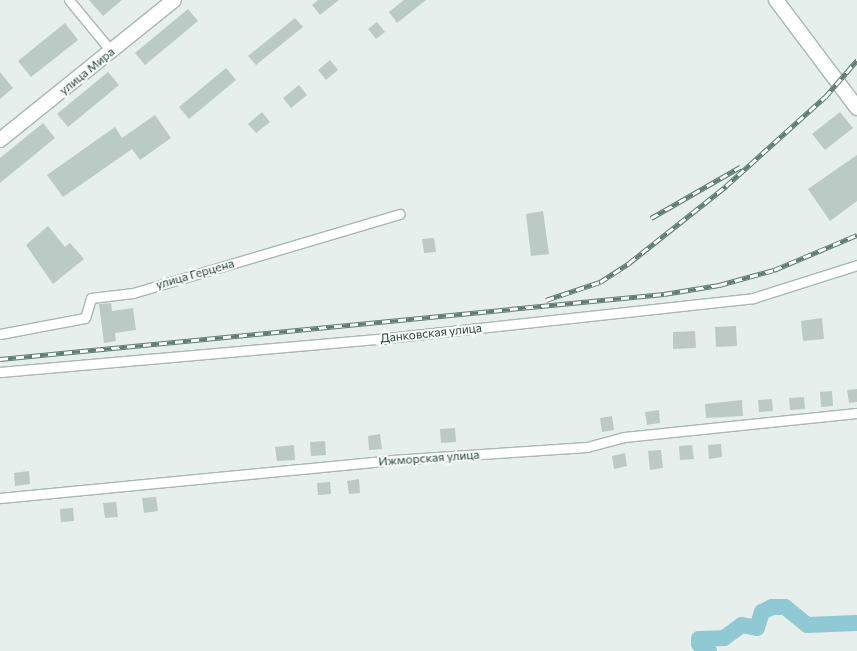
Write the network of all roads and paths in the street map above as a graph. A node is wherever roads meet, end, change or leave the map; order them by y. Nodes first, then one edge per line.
1 (69, 0) edge
2 (174, 0) edge
3 (776, 0) edge
4 (111, 51) junction
5 (857, 108) edge
6 (0, 140) edge
7 (400, 214) dead end
8 (857, 265) edge
9 (0, 334) edge
10 (0, 372) edge
11 (857, 413) edge
12 (0, 498) edge

1 - 4 street
2 - 4 main road, улица Мира
3 - 5 main road
4 - 6 main road, улица Мира
7 - 9 street, улица Герцена
8 - 10 street, Данковская улица
11 - 12 street, Ижморская улица

